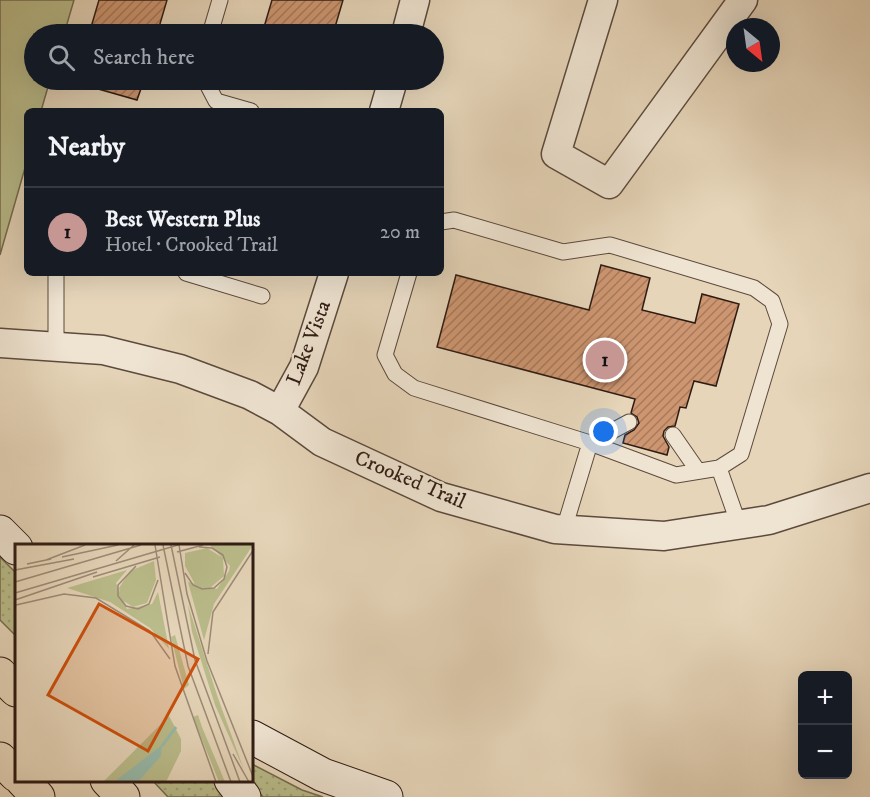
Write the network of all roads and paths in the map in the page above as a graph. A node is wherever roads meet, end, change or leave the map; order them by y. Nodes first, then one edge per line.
1 (220, 0) edge
2 (415, 0) edge
3 (603, 0) edge
4 (743, 0) edge
5 (213, 24) edge
6 (409, 24) edge
7 (210, 90) edge
8 (390, 90) edge
9 (240, 108) edge
10 (385, 108) edge
11 (444, 222) edge
12 (56, 276) edge
13 (196, 276) edge
14 (333, 276) edge
15 (407, 276) edge
16 (262, 296) dead end
17 (0, 343) edge
18 (56, 346) junction
19 (280, 411) junction
20 (629, 422) dead end
21 (673, 435) dead end
22 (590, 443) junction
23 (719, 468) junction
24 (698, 471) junction
25 (870, 488) edge
26 (739, 525) junction
27 (564, 530) junction
28 (0, 532) edge
29 (15, 547) edge
30 (0, 674) edge
31 (15, 689) edge
32 (254, 738) edge
33 (0, 759) edge
34 (15, 774) edge
35 (24, 782) edge
36 (109, 782) edge
37 (233, 782) edge
38 (38, 797) edge
39 (123, 797) edge
40 (244, 797) edge
41 (386, 797) edge

1 - 5 lane
2 - 6 street
3 - 4 street
7 - 9 lane
8 - 10 street
11 - 23 lane
12 - 18 lane
13 - 16 lane
14 - 19 street, Lake Vista
15 - 22 lane
17 - 18 street, Crooked Trail
18 - 19 street, Crooked Trail
19 - 27 street, Crooked Trail
20 - 22 lane
21 - 24 lane
22 - 24 lane
22 - 27 lane
23 - 24 lane
23 - 26 lane
25 - 26 street, Crooked Trail
26 - 27 street, Crooked Trail
28 - 29 main road
30 - 31 highway
32 - 41 main road
33 - 34 highway
35 - 38 highway
36 - 39 highway
37 - 40 main road

